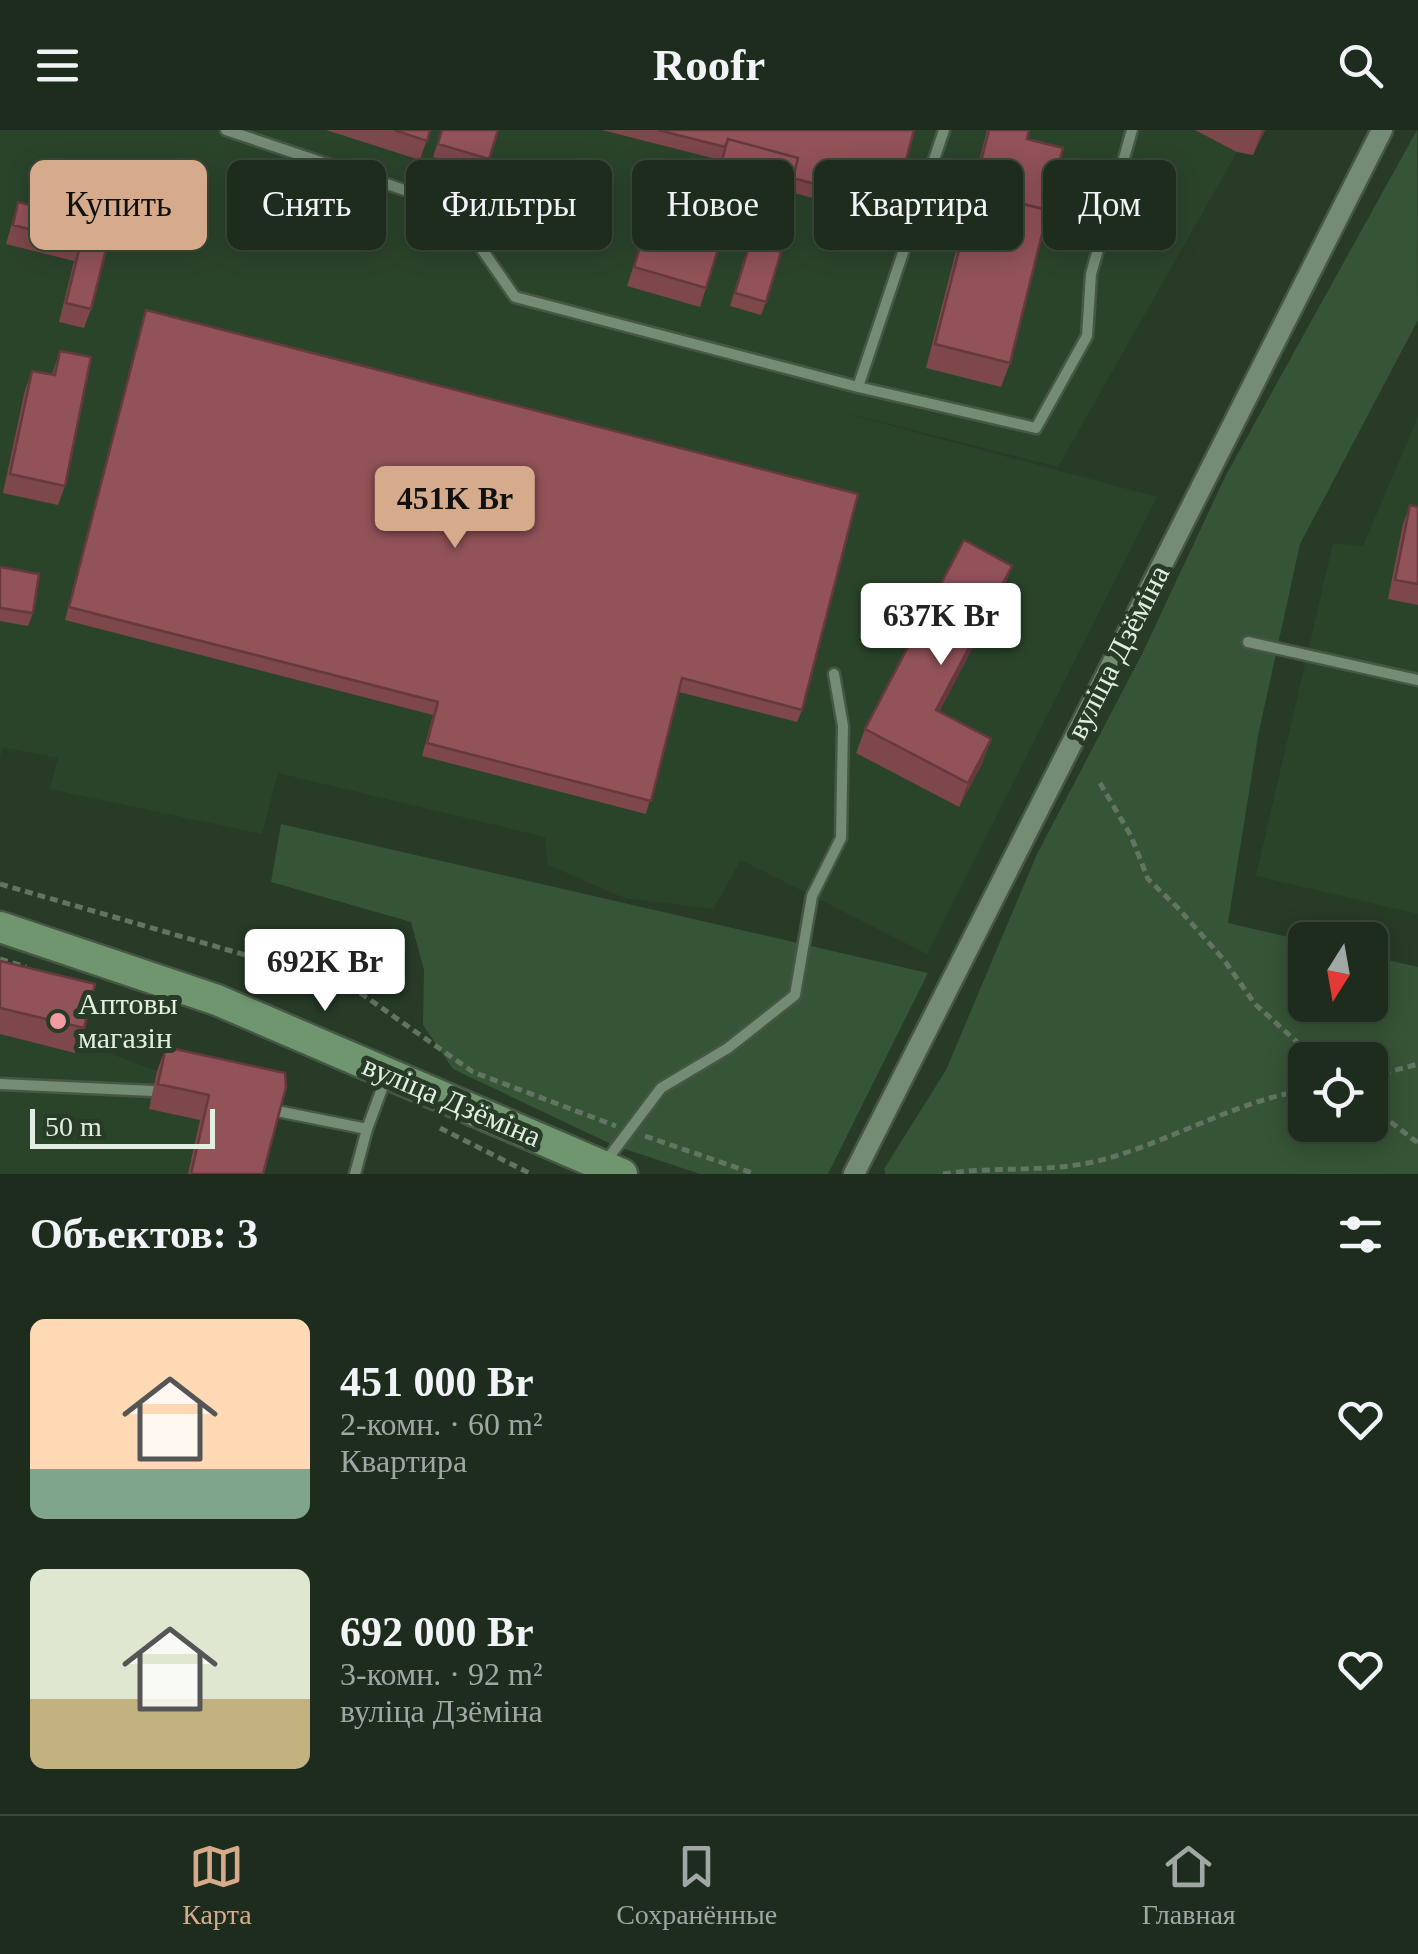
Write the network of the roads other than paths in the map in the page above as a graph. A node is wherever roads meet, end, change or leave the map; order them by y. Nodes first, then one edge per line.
1 (226, 130) edge
2 (944, 130) edge
3 (1132, 130) edge
4 (1382, 130) edge
5 (858, 387) junction
6 (1248, 642) dead end
7 (834, 674) dead end
8 (1418, 680) edge
9 (0, 927) edge
10 (387, 1073) junction
11 (0, 1084) edge
12 (153, 1091) dead end
13 (277, 1112) edge
14 (367, 1128) junction
15 (608, 1171) edge
16 (356, 1174) edge
17 (854, 1174) edge

1 - 5 lane
2 - 5 lane
3 - 5 lane
4 - 17 street, вуліца Дзёміна
6 - 8 lane
7 - 15 lane
9 - 10 main road, вуліца Дзёміна
10 - 14 lane
10 - 15 main road, вуліца Дзёміна
11 - 12 lane
13 - 14 lane
14 - 16 lane

